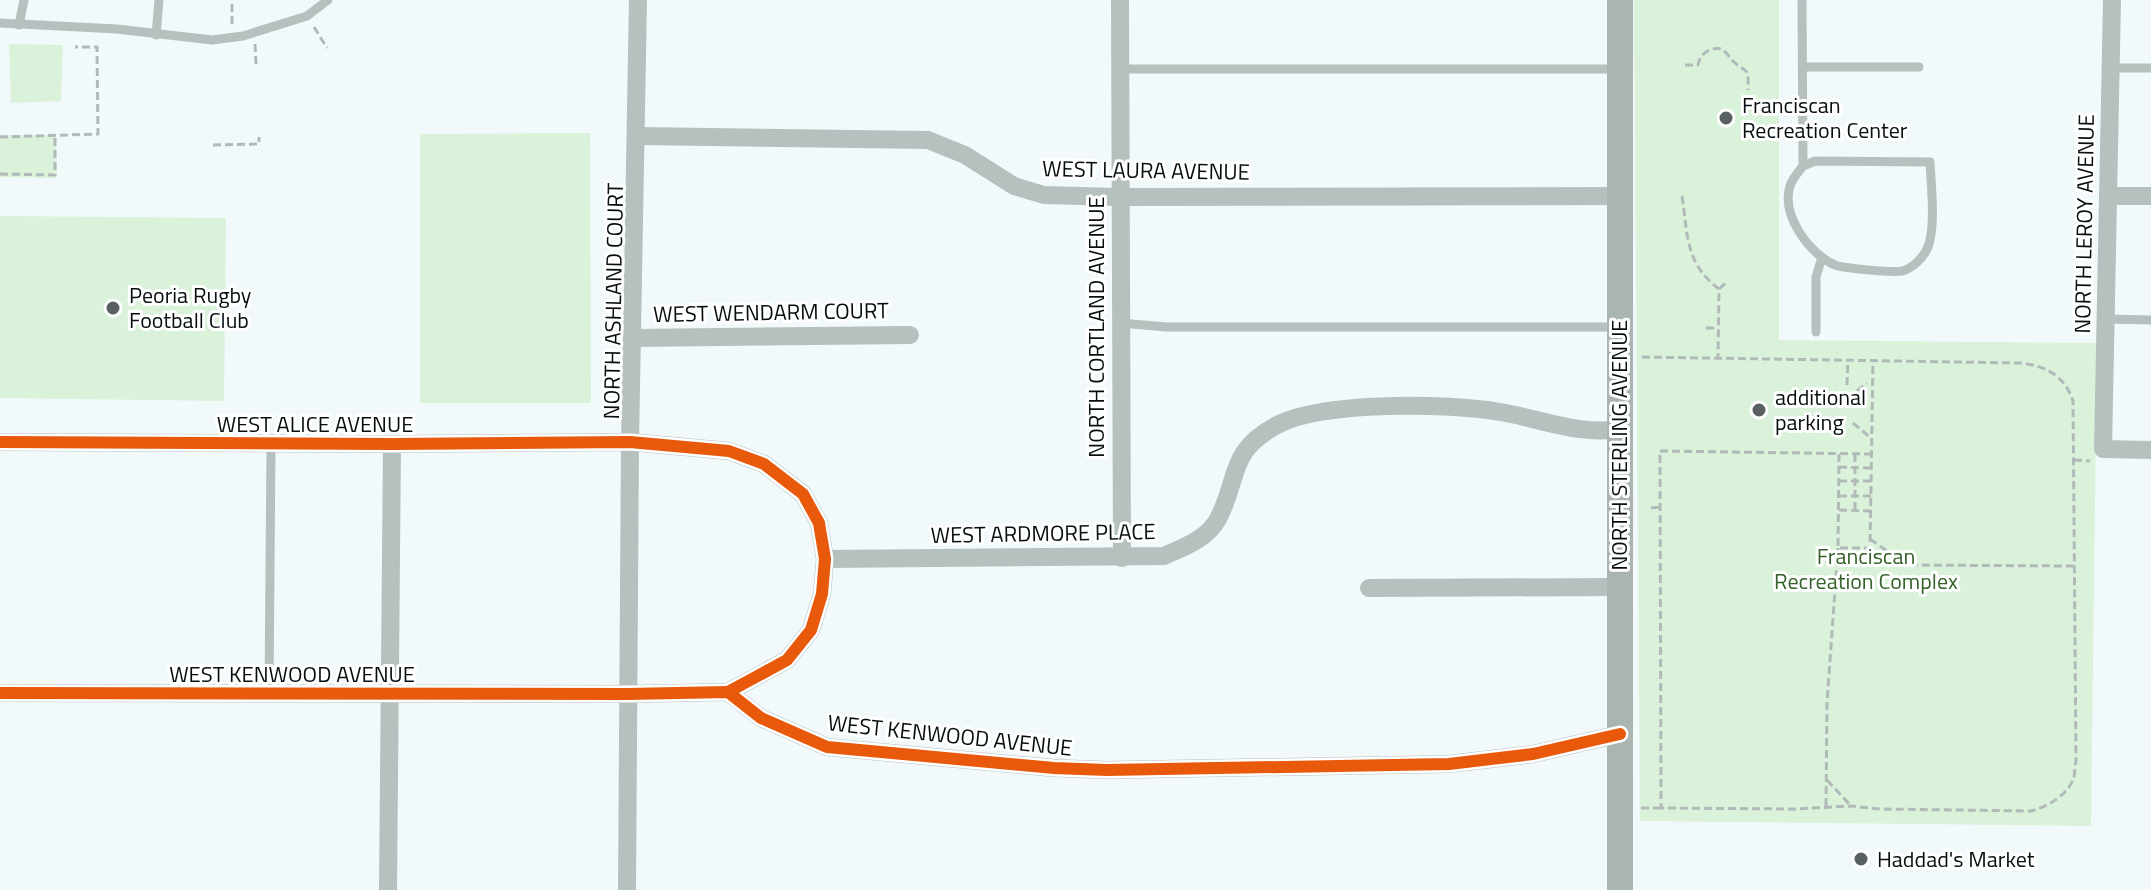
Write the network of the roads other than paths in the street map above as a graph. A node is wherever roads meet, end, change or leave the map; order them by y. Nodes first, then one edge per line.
1 (24, 0) edge
2 (159, 0) edge
3 (328, 0) edge
4 (638, 0) edge
5 (1120, 0) edge
6 (1620, 0) edge
7 (1802, 0) edge
8 (2112, 0) edge
9 (0, 23) edge
10 (19, 25) junction
11 (156, 35) junction
12 (1803, 67) junction
13 (1919, 67) dead end
14 (2111, 68) junction
15 (2151, 68) edge
16 (1120, 69) junction
17 (1618, 69) junction
18 (637, 136) junction
19 (1803, 166) junction
20 (1618, 196) junction
21 (2108, 196) junction
22 (2151, 196) edge
23 (1119, 197) junction
24 (1822, 257) junction
25 (2106, 319) junction
26 (2151, 320) edge
27 (1120, 323) junction
28 (1619, 327) junction
29 (1816, 332) dead end
30 (910, 335) dead end
31 (633, 338) junction
32 (1619, 429) junction
33 (0, 442) edge
34 (630, 442) junction
35 (271, 444) junction
36 (392, 444) junction
37 (2151, 450) edge
38 (1122, 558) junction
39 (825, 559) junction
40 (1620, 587) junction
41 (1369, 588) dead end
42 (728, 692) junction
43 (0, 693) edge
44 (269, 694) junction
45 (390, 694) junction
46 (627, 694) junction
47 (1620, 734) junction
48 (388, 890) edge
49 (627, 890) edge
50 (1620, 890) edge

1 - 10 lane
2 - 11 lane
3 - 11 lane
4 - 18 street, NORTH ASHLAND COURT
5 - 16 street, NORTH CORTLAND AVENUE
6 - 17 street, NORTH STERLING AVENUE
7 - 12 lane
8 - 14 street, NORTH LEROY AVENUE
9 - 10 lane
10 - 11 lane
12 - 13 lane
12 - 19 lane
14 - 15 lane
14 - 21 street, NORTH LEROY AVENUE
16 - 17 lane
16 - 23 street, NORTH CORTLAND AVENUE
17 - 20 street, NORTH STERLING AVENUE
18 - 23 street, WEST LAURA AVENUE
18 - 31 street, NORTH ASHLAND COURT
19 - 24 lane
19 - 24 lane
20 - 23 street, WEST LAURA AVENUE
20 - 28 street, NORTH STERLING AVENUE
21 - 22 street
21 - 25 street, NORTH LEROY AVENUE
23 - 27 street, NORTH CORTLAND AVENUE
24 - 29 lane
25 - 26 lane
25 - 37 street, NORTH LEROY AVENUE
27 - 28 lane
27 - 38 street, NORTH CORTLAND AVENUE
28 - 32 street, NORTH STERLING AVENUE
30 - 31 street, WEST WENDARM COURT
31 - 34 street, NORTH ASHLAND COURT
32 - 38 street, WEST ARDMORE PLACE
32 - 40 street, NORTH STERLING AVENUE
33 - 35 street, WEST ALICE AVENUE
34 - 36 street, WEST ALICE AVENUE
34 - 39 street, WEST ALICE AVENUE
34 - 46 street, NORTH ASHLAND COURT
35 - 36 street, WEST ALICE AVENUE
35 - 44 lane
36 - 45 street
38 - 39 street, WEST ARDMORE PLACE
39 - 42 street, WEST ALICE AVENUE
40 - 41 street
40 - 47 street, NORTH STERLING AVENUE
42 - 46 street, WEST KENWOOD AVENUE
42 - 47 street, WEST KENWOOD AVENUE
43 - 44 street, WEST KENWOOD AVENUE
44 - 45 street, WEST KENWOOD AVENUE
45 - 46 street, WEST KENWOOD AVENUE
45 - 48 street
46 - 49 street, NORTH ASHLAND COURT
47 - 50 street, NORTH STERLING AVENUE

